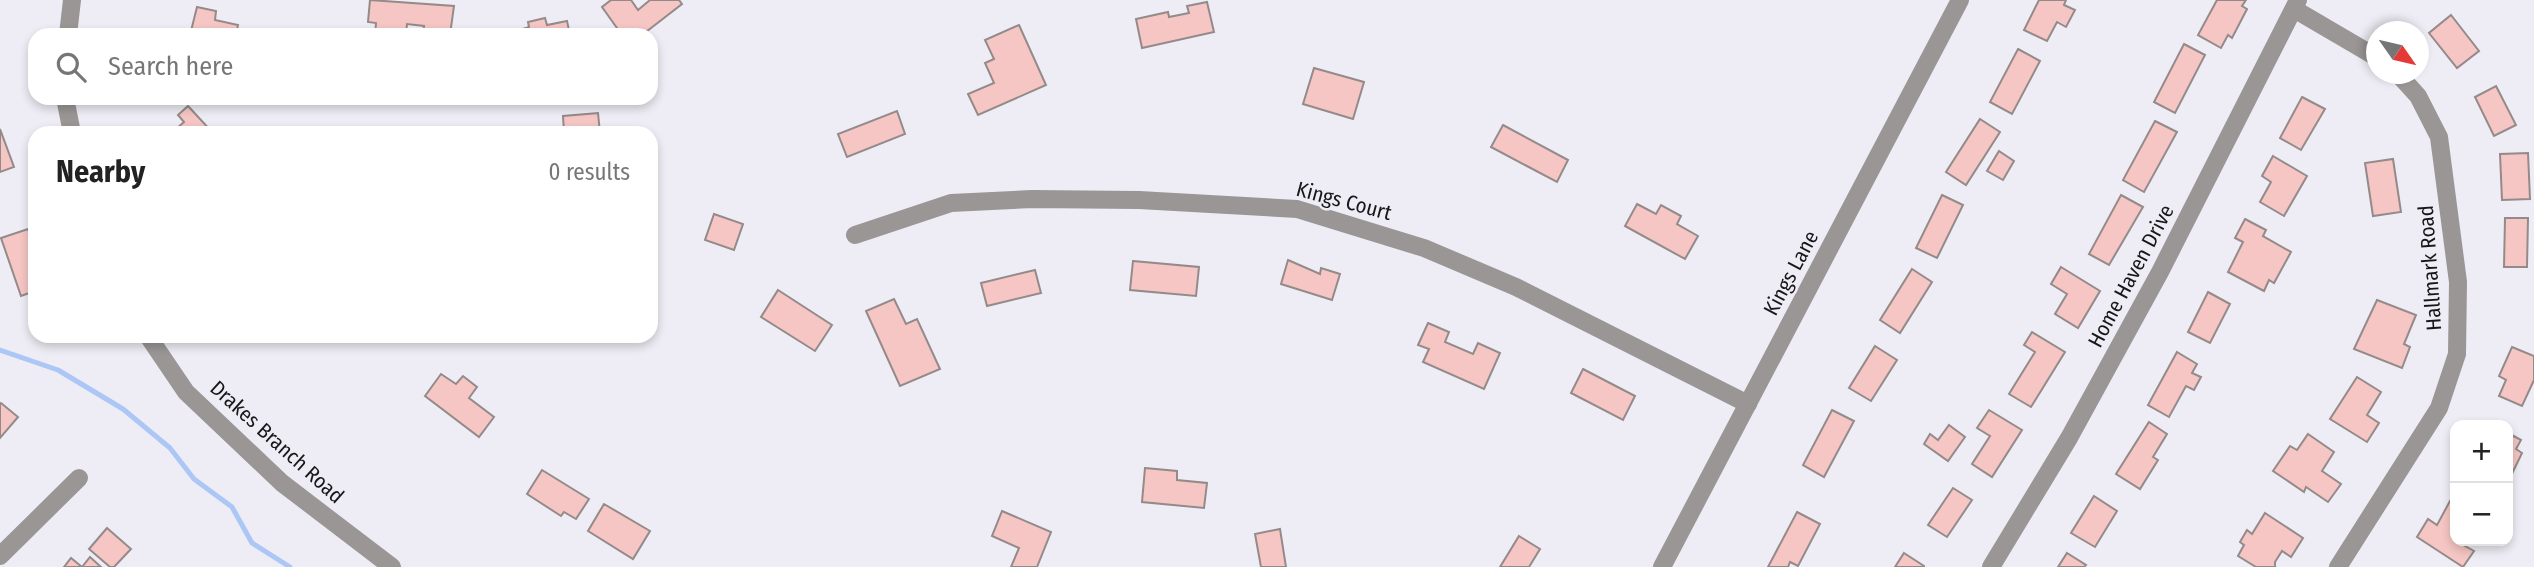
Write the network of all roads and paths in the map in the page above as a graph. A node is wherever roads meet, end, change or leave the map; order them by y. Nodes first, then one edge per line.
1 (72, 0) edge
2 (1960, 0) edge
3 (2296, 5) edge
4 (69, 28) edge
5 (2366, 50) edge
6 (2407, 84) edge
7 (66, 105) edge
8 (71, 126) edge
9 (855, 234) dead end
10 (153, 343) edge
11 (1748, 404) junction
12 (79, 478) dead end
13 (0, 556) edge
14 (1668, 565) edge
15 (392, 567) edge
16 (1991, 567) edge
17 (2338, 567) edge

1 - 4 street
2 - 11 street, Kings Lane
3 - 5 street
3 - 16 street, Home Haven Drive
6 - 17 street, Hallmark Road
7 - 8 street
9 - 11 street, Kings Court
10 - 15 street, Drakes Branch Road
11 - 14 street, Kings Lane
12 - 13 street

